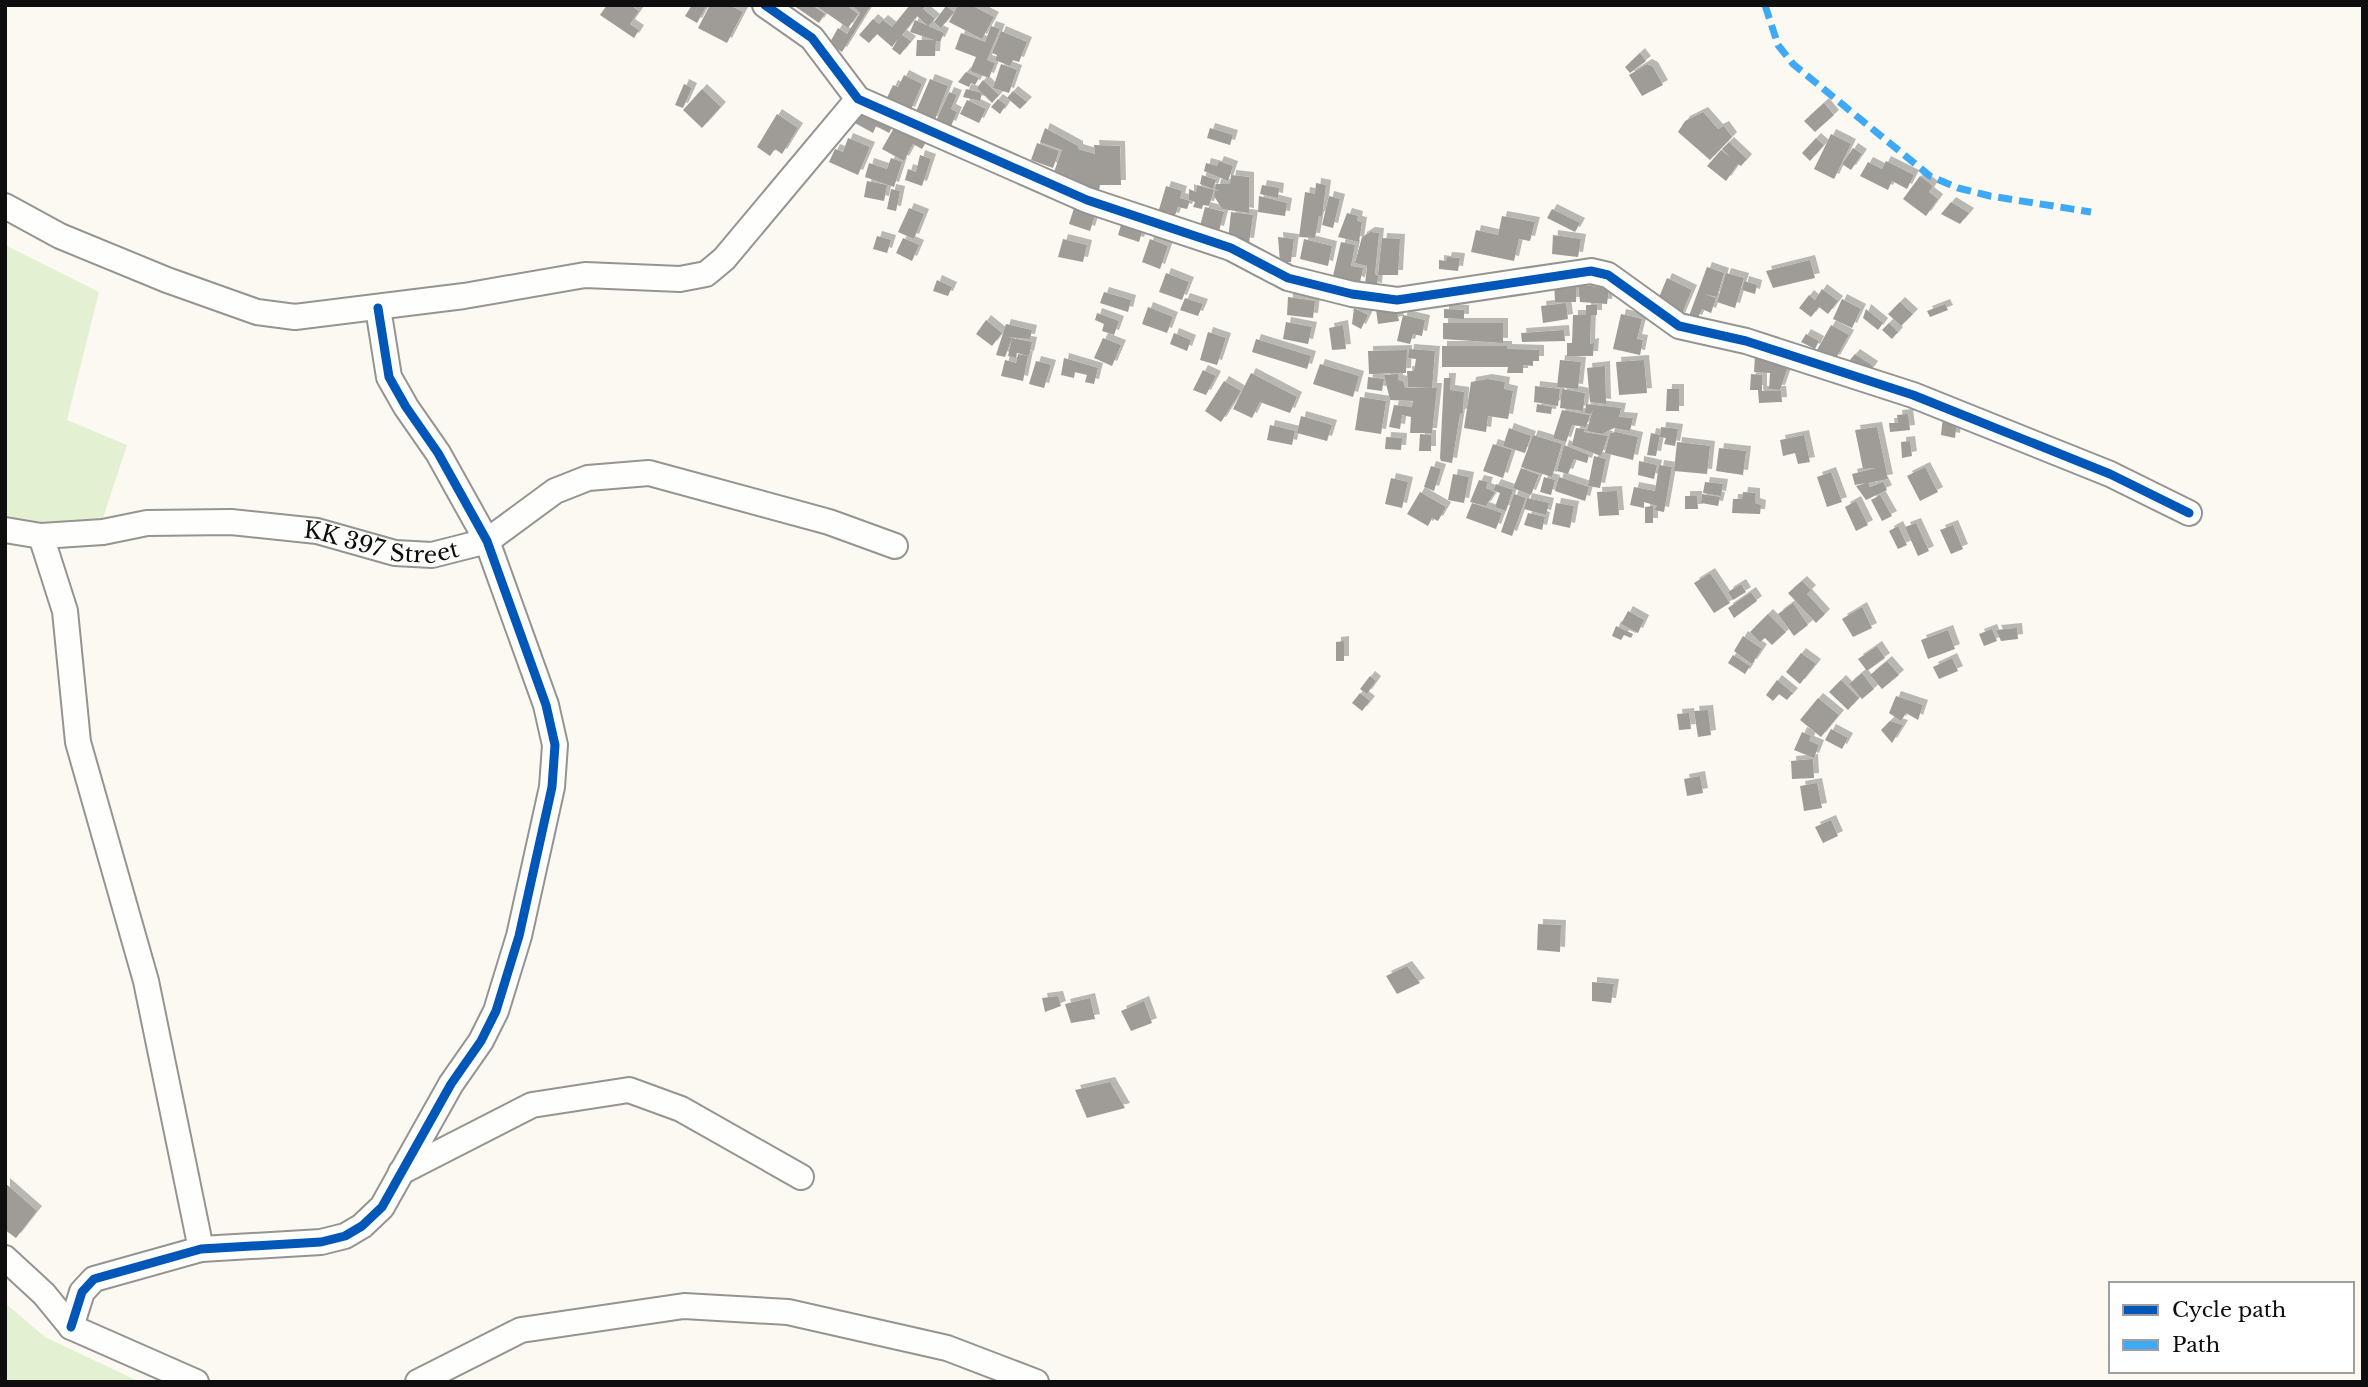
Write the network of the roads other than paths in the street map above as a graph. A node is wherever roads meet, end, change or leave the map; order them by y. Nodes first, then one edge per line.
1 (765, 5) edge
2 (858, 99) junction
3 (5, 206) edge
4 (378, 309) junction
5 (2189, 513) dead end
6 (5, 530) edge
7 (41, 536) junction
8 (487, 541) junction
9 (895, 546) dead end
10 (401, 1172) junction
11 (801, 1177) dead end
12 (201, 1249) junction
13 (5, 1258) edge
14 (71, 1327) junction
15 (196, 1382) edge
16 (418, 1382) edge
17 (1036, 1382) edge

1 - 2 street
2 - 4 street
2 - 5 street
3 - 4 street
4 - 8 street
6 - 7 street, KK 397 Street
7 - 8 street, KK 397 Street
7 - 12 street
8 - 9 street, KK 397 Street
8 - 10 street
10 - 11 street
10 - 12 street
12 - 14 street
13 - 14 street
14 - 15 street
16 - 17 street

